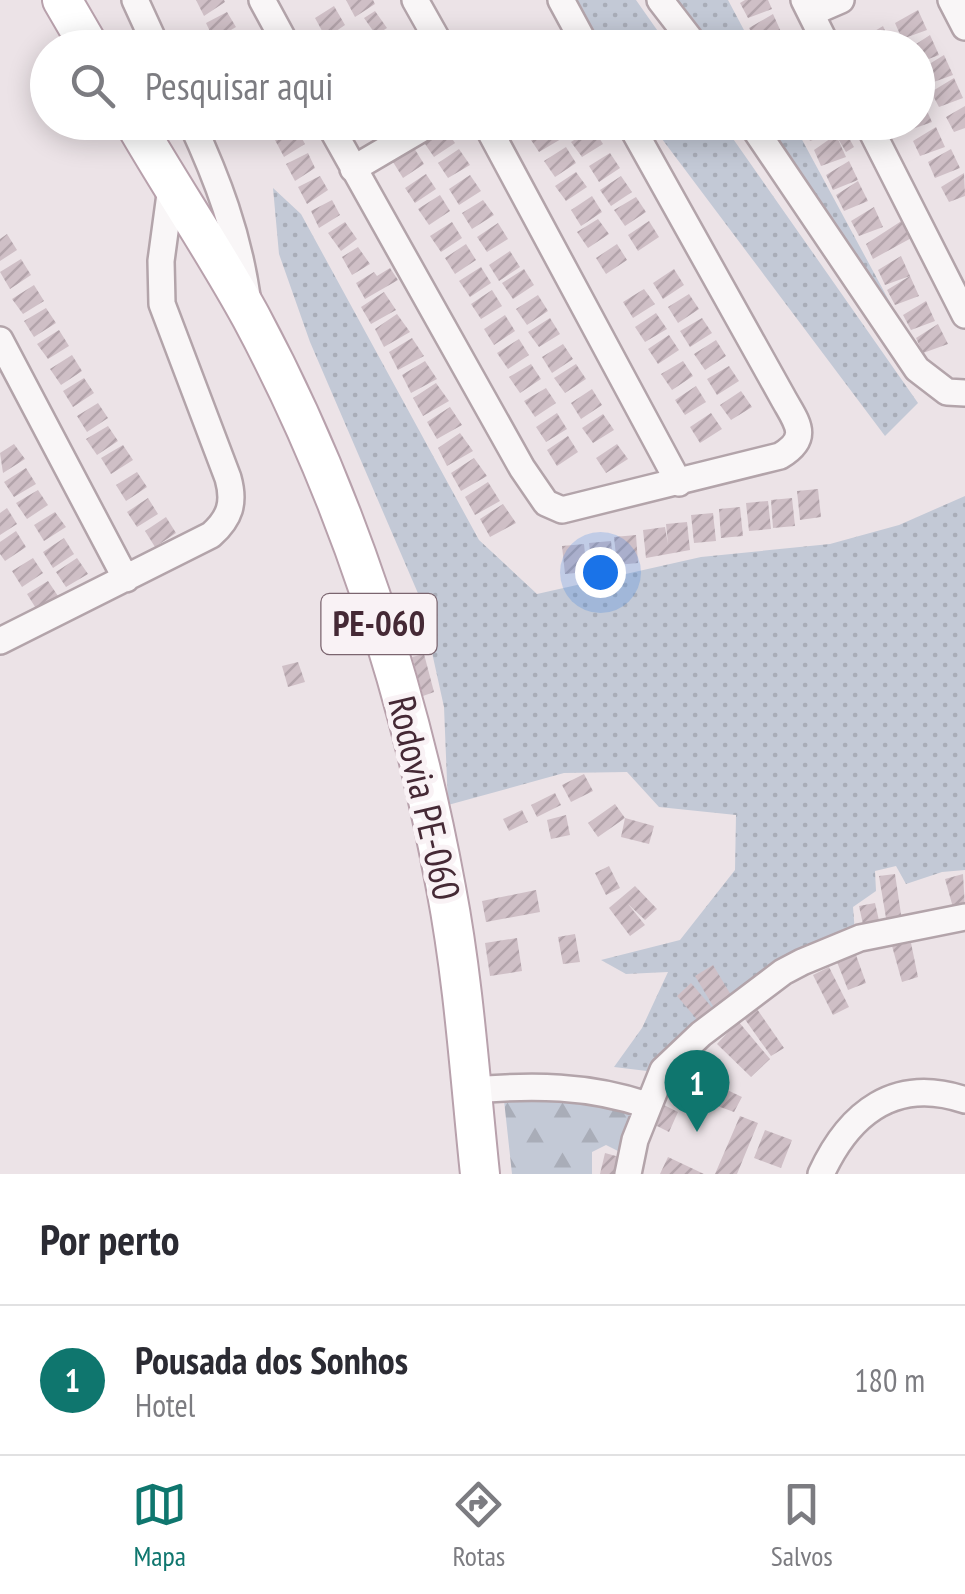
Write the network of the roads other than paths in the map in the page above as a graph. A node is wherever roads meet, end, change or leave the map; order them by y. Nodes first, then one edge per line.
1 (62, 0) edge
2 (135, 0) edge
3 (262, 0) edge
4 (415, 0) edge
5 (561, 0) edge
6 (660, 0) edge
7 (841, 0) edge
8 (951, 0) edge
9 (807, 6) edge
10 (965, 27) edge
11 (80, 30) edge
12 (149, 30) edge
13 (278, 30) edge
14 (432, 30) edge
15 (578, 30) edge
16 (682, 30) edge
17 (819, 30) edge
18 (144, 140) edge
19 (199, 140) edge
20 (338, 140) edge
21 (402, 140) edge
22 (495, 140) edge
23 (639, 140) edge
24 (762, 140) edge
25 (875, 140) edge
26 (353, 169) junction
27 (171, 187) junction
28 (965, 315) edge
29 (250, 316) junction
30 (0, 340) edge
31 (965, 393) edge
32 (679, 484) junction
33 (126, 580) junction
34 (3, 633) edge
35 (965, 917) edge
36 (471, 1090) junction
37 (965, 1100) edge
38 (647, 1105) junction
39 (480, 1174) edge
40 (628, 1174) edge
41 (821, 1174) edge

1 - 11 main road
2 - 12 street
3 - 13 street
4 - 14 street
5 - 15 street
6 - 16 street
7 - 9 street
8 - 10 street
9 - 17 street
18 - 27 main road, Rodovia PE-060 / PE-060
19 - 29 street
20 - 26 street
21 - 26 street
22 - 32 street
23 - 32 street
24 - 31 street
25 - 28 street
26 - 32 street
27 - 29 main road, Rodovia PE-060 / PE-060
27 - 33 street
29 - 36 main road, Rodovia PE-060 / PE-060
30 - 33 street
33 - 34 street
35 - 38 street
36 - 38 street
36 - 39 main road, Rodovia PE-060 / PE-060
37 - 41 street
38 - 40 street

